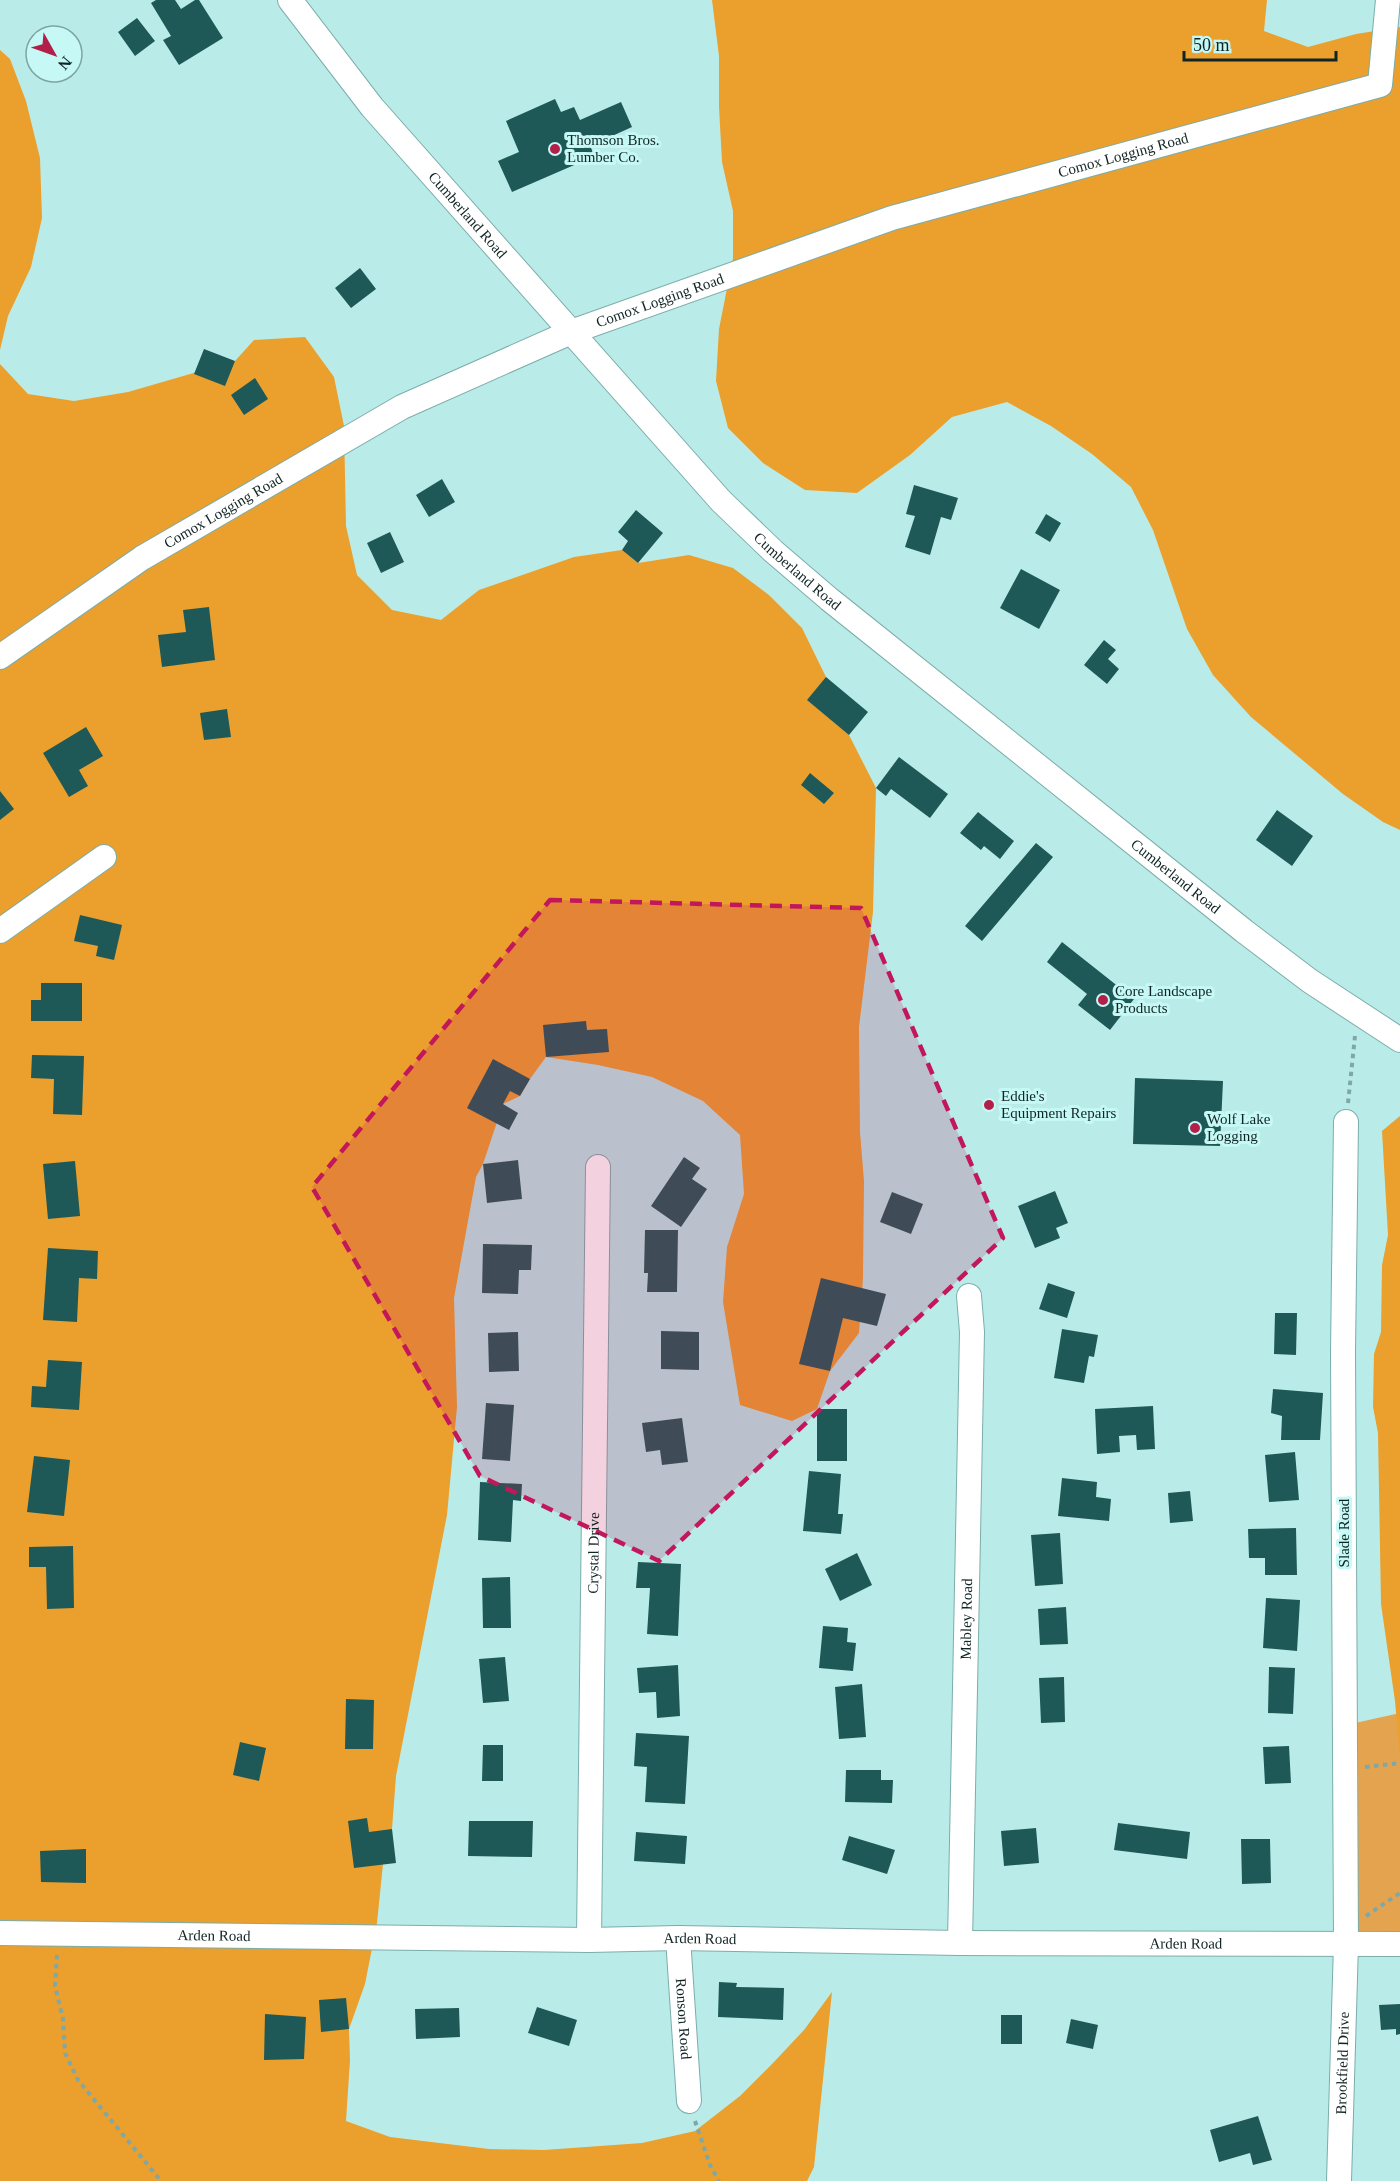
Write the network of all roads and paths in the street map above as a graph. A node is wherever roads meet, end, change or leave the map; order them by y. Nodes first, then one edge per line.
1 (290, 0) edge
2 (1388, 0) edge
3 (571, 332) junction
4 (0, 657) edge
5 (105, 858) dead end
6 (0, 931) edge
7 (1357, 1012) junction
8 (1400, 1040) edge
9 (1346, 1122) joint
10 (598, 1167) dead end
11 (969, 1296) dead end
12 (1400, 1763) edge
13 (1346, 1770) junction
14 (1400, 1893) edge
15 (0, 1933) edge
16 (58, 1934) junction
17 (1346, 1936) junction
18 (678, 1938) junction
19 (588, 1940) junction
20 (960, 1943) junction
21 (1400, 1944) edge
22 (689, 2101) joint
23 (161, 2181) edge
24 (719, 2181) edge
25 (1339, 2181) edge

1 - 3 street, Cumberland Road
2 - 3 street, Comox Logging Road
3 - 4 street, Comox Logging Road
3 - 7 street, Cumberland Road
5 - 6 street
7 - 8 street, Cumberland Road
7 - 9 path
9 - 13 street, Slade Road
10 - 19 street, Crystal Drive
11 - 20 street, Mabley Road
12 - 13 path
13 - 17 street, Slade Road
14 - 17 path
15 - 16 street, Arden Road
16 - 19 street, Arden Road
16 - 23 path
17 - 20 street, Arden Road
17 - 21 street, Arden Road
17 - 25 street, Brookfield Drive
18 - 19 street, Arden Road
18 - 20 street, Arden Road
18 - 22 street, Ronson Road
22 - 24 path

